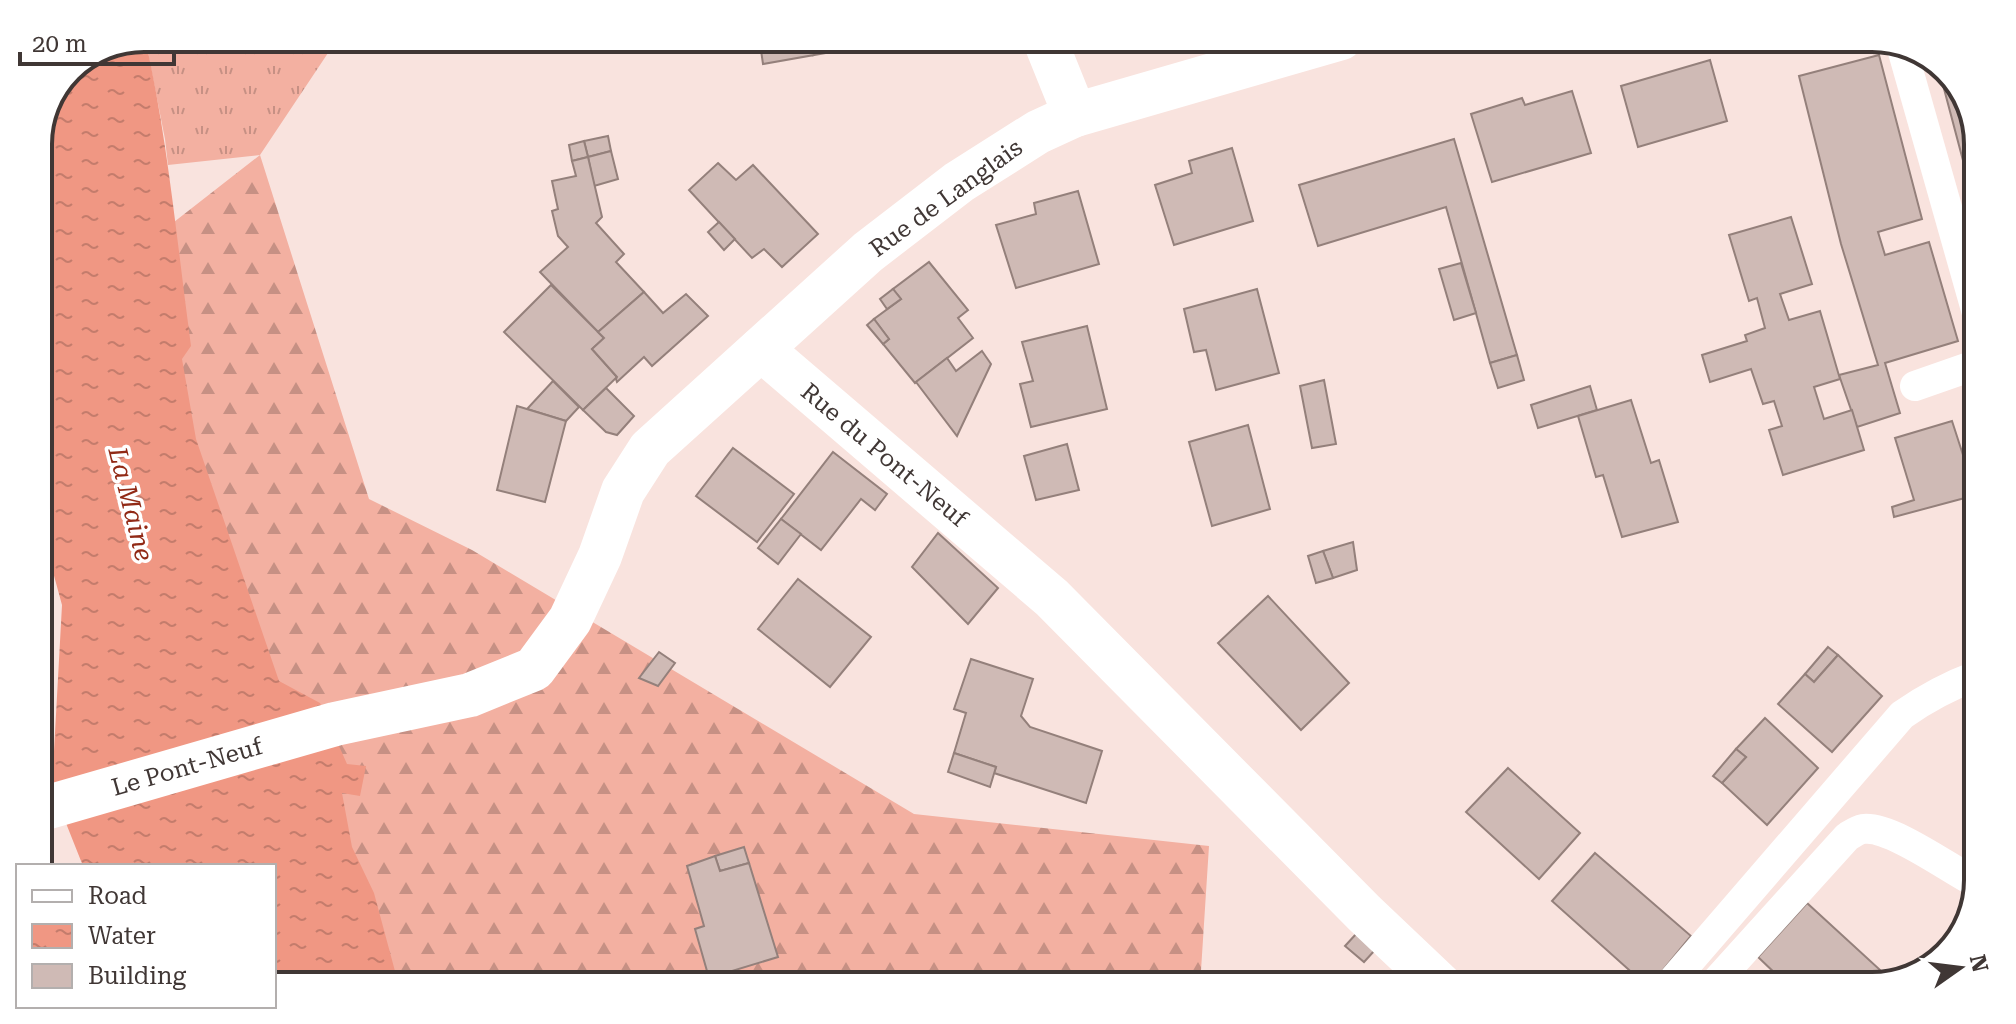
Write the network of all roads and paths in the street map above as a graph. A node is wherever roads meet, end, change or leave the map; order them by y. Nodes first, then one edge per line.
1 (1050, 52) edge
2 (1293, 52) edge
3 (1905, 58) edge
4 (1075, 115) junction
5 (1964, 268) edge
6 (761, 349) junction
7 (1964, 369) edge
8 (1915, 386) dead end
9 (1964, 680) edge
10 (52, 806) edge
11 (1964, 877) edge
12 (1426, 972) edge
13 (1680, 972) edge
14 (1725, 972) edge

1 - 4 street
2 - 4 street, Rue de Langlais
3 - 5 lane
4 - 6 street, Rue de Langlais
6 - 10 street, Le Pont-Neuf
6 - 12 street, Rue du Pont-Neuf
7 - 8 lane
9 - 13 lane
11 - 14 lane

